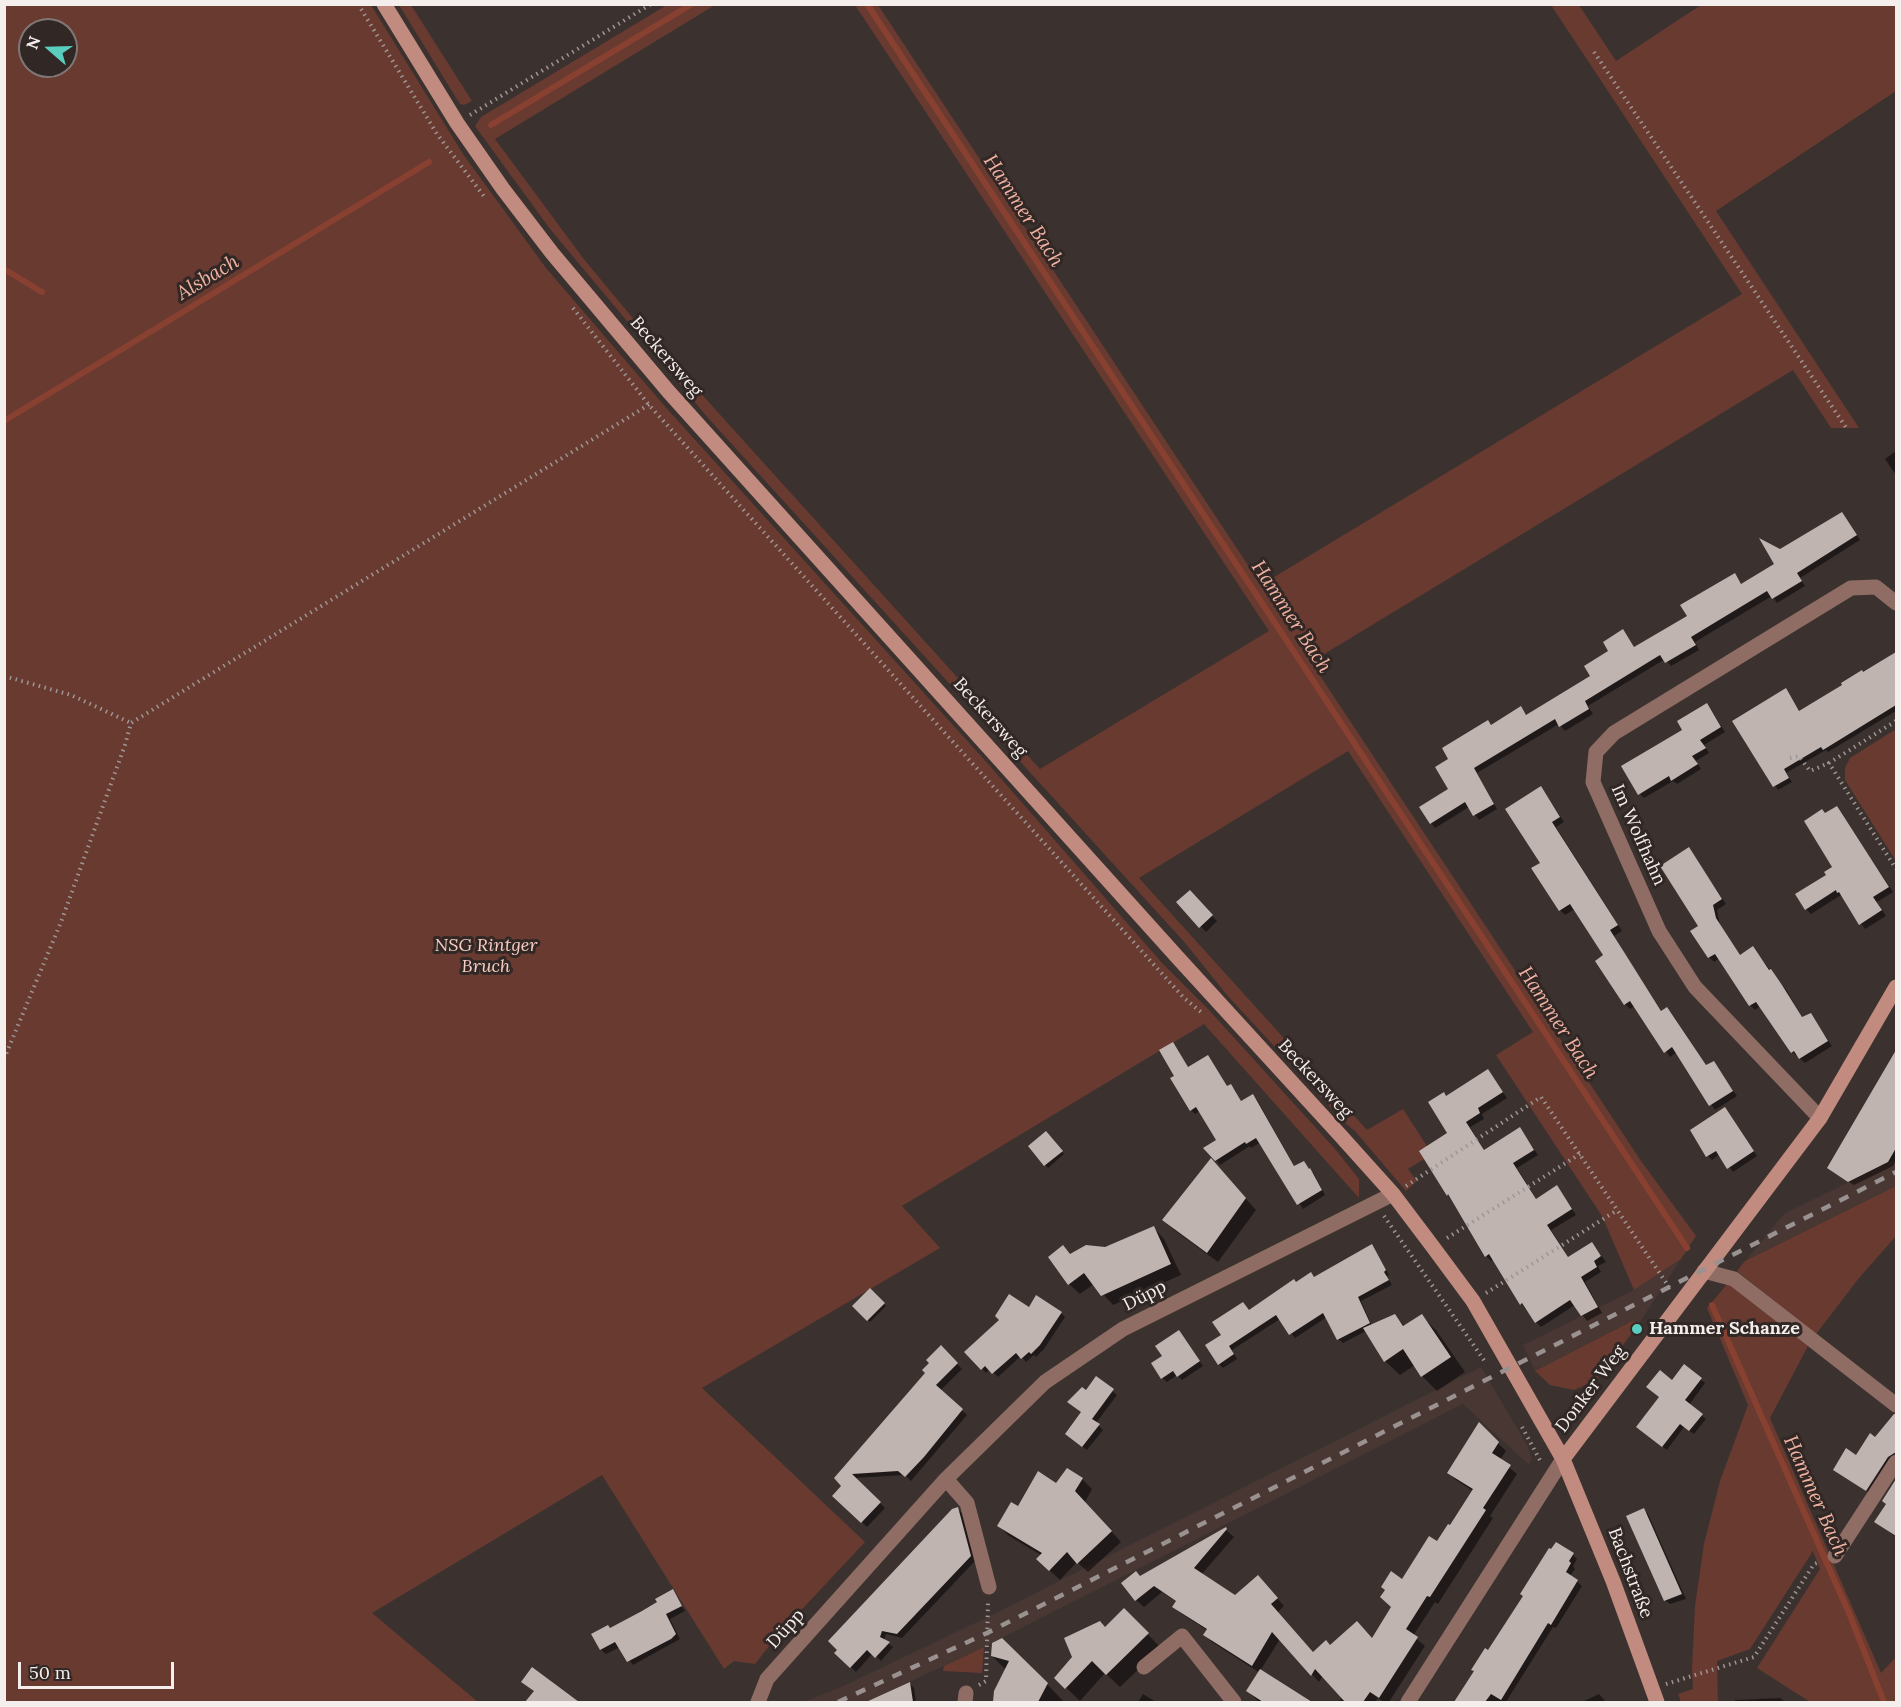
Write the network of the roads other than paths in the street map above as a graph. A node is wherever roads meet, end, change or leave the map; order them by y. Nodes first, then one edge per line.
1 (384, 4) edge
2 (1896, 603) edge
3 (1896, 987) edge
4 (1820, 1118) junction
5 (1393, 1194) junction
6 (1704, 1271) junction
7 (1896, 1406) edge
8 (1563, 1459) junction
9 (1896, 1462) edge
10 (946, 1479) junction
11 (1835, 1556) dead end
12 (989, 1587) road end
13 (1143, 1668) dead end
14 (1654, 1696) edge
15 (758, 1702) edge
16 (1234, 1702) edge
17 (1408, 1702) edge

1 - 5 street, Beckersweg
2 - 4 street, Im Wolfhahn
3 - 4 street, Donker Weg
4 - 6 street, Donker Weg
5 - 8 street, Beckersweg
5 - 10 street, Düpp
6 - 7 street
6 - 8 street, Donker Weg
8 - 14 street, Bachstraße
8 - 17 street, Donker Weg
9 - 11 street
10 - 12 street
10 - 15 street, Düpp
13 - 16 street

